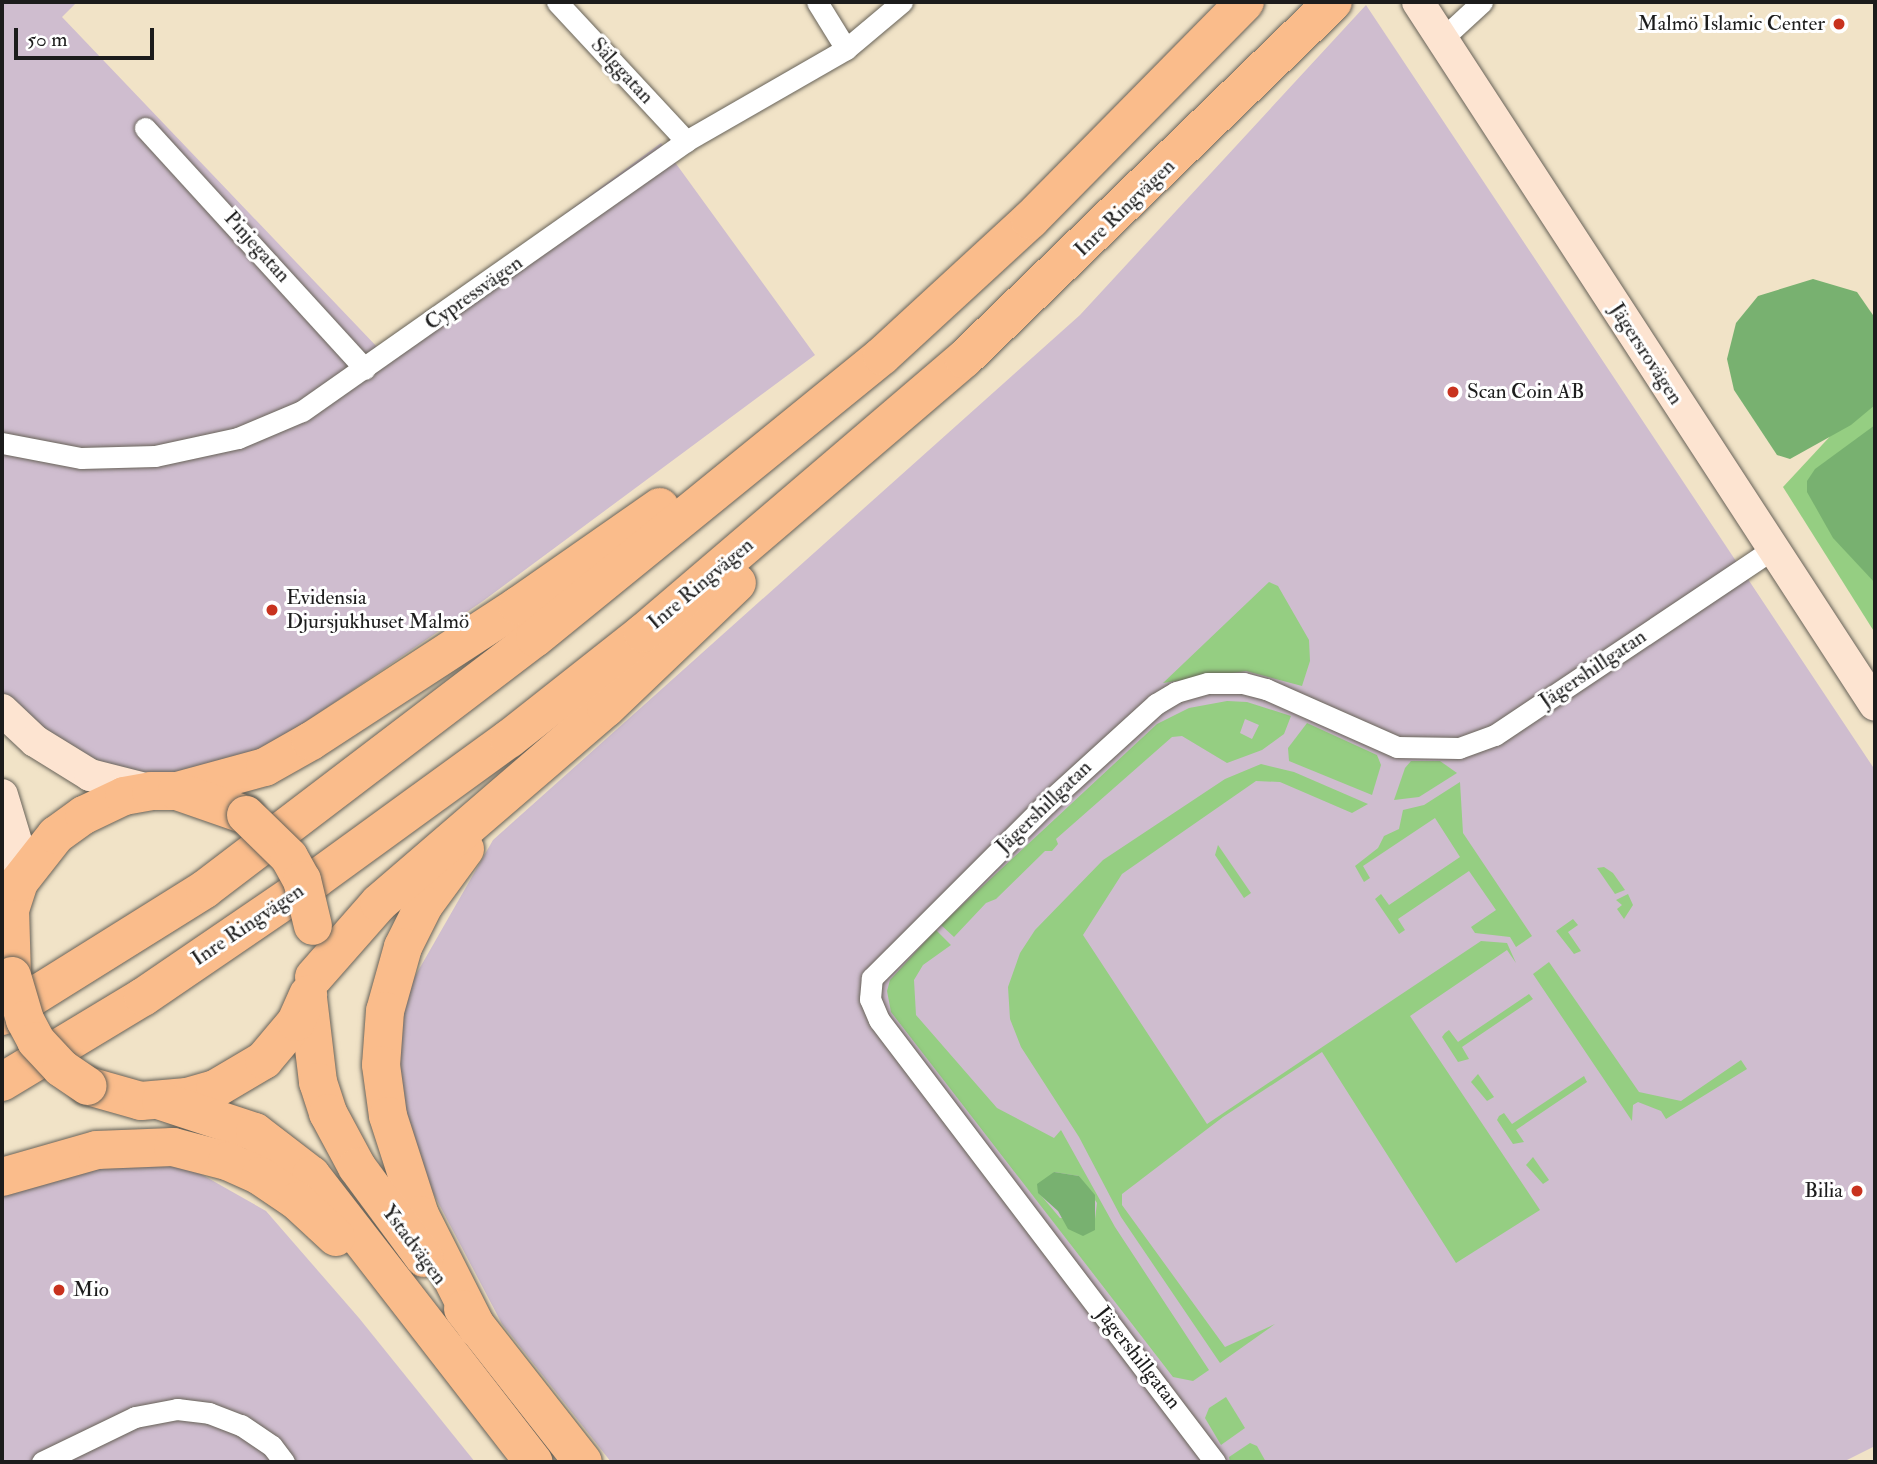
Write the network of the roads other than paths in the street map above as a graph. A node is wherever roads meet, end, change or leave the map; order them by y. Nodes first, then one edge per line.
1 (557, 2) edge
2 (817, 2) edge
3 (902, 2) edge
4 (1245, 2) edge
5 (1418, 2) edge
6 (1482, 2) edge
7 (1330, 4) edge
8 (1443, 38) junction
9 (846, 49) junction
10 (145, 128) dead end
11 (686, 141) junction
12 (882, 355) junction
13 (964, 359) junction
14 (365, 369) junction
15 (2, 443) edge
16 (1771, 550) junction
17 (1875, 705) edge
18 (2, 710) edge
19 (575, 734) junction
20 (164, 791) junction
21 (2, 795) edge
22 (10, 905) edge
23 (311, 987) junction
24 (2, 1016) edge
25 (2, 1083) edge
26 (151, 1101) junction
27 (2, 1167) edge
28 (2, 1177) edge
29 (477, 1328) junction
30 (436, 1335) junction
31 (42, 1462) edge
32 (284, 1462) edge
33 (534, 1462) edge
34 (583, 1462) edge
35 (1215, 1462) edge

1 - 11 street, Sälggatan
2 - 9 street
3 - 9 street, Cypressvägen
4 - 12 highway
5 - 8 street, Jägersrovägen
6 - 8 street
7 - 13 highway, Inre Ringvägen
8 - 16 street, Jägersrovägen
9 - 11 street, Cypressvägen
10 - 14 street, Pinjegatan
11 - 14 street, Cypressvägen
12 - 20 highway
12 - 24 highway
13 - 19 highway
13 - 25 highway, Inre Ringvägen
14 - 15 street, Cypressvägen
16 - 17 street, Jägersrovägen
16 - 35 street, Jägershillgatan
18 - 20 street
19 - 23 highway
19 - 29 highway
20 - 22 highway
20 - 23 highway, Ystadvägen, bridge
21 - 22 street
22 - 26 highway, Ystadvägen, bridge
23 - 26 highway
23 - 29 highway, Ystadvägen
26 - 27 highway
26 - 30 highway, Ystadvägen
28 - 30 highway
29 - 34 highway, Ystadvägen
30 - 33 highway, Ystadvägen
31 - 32 street

